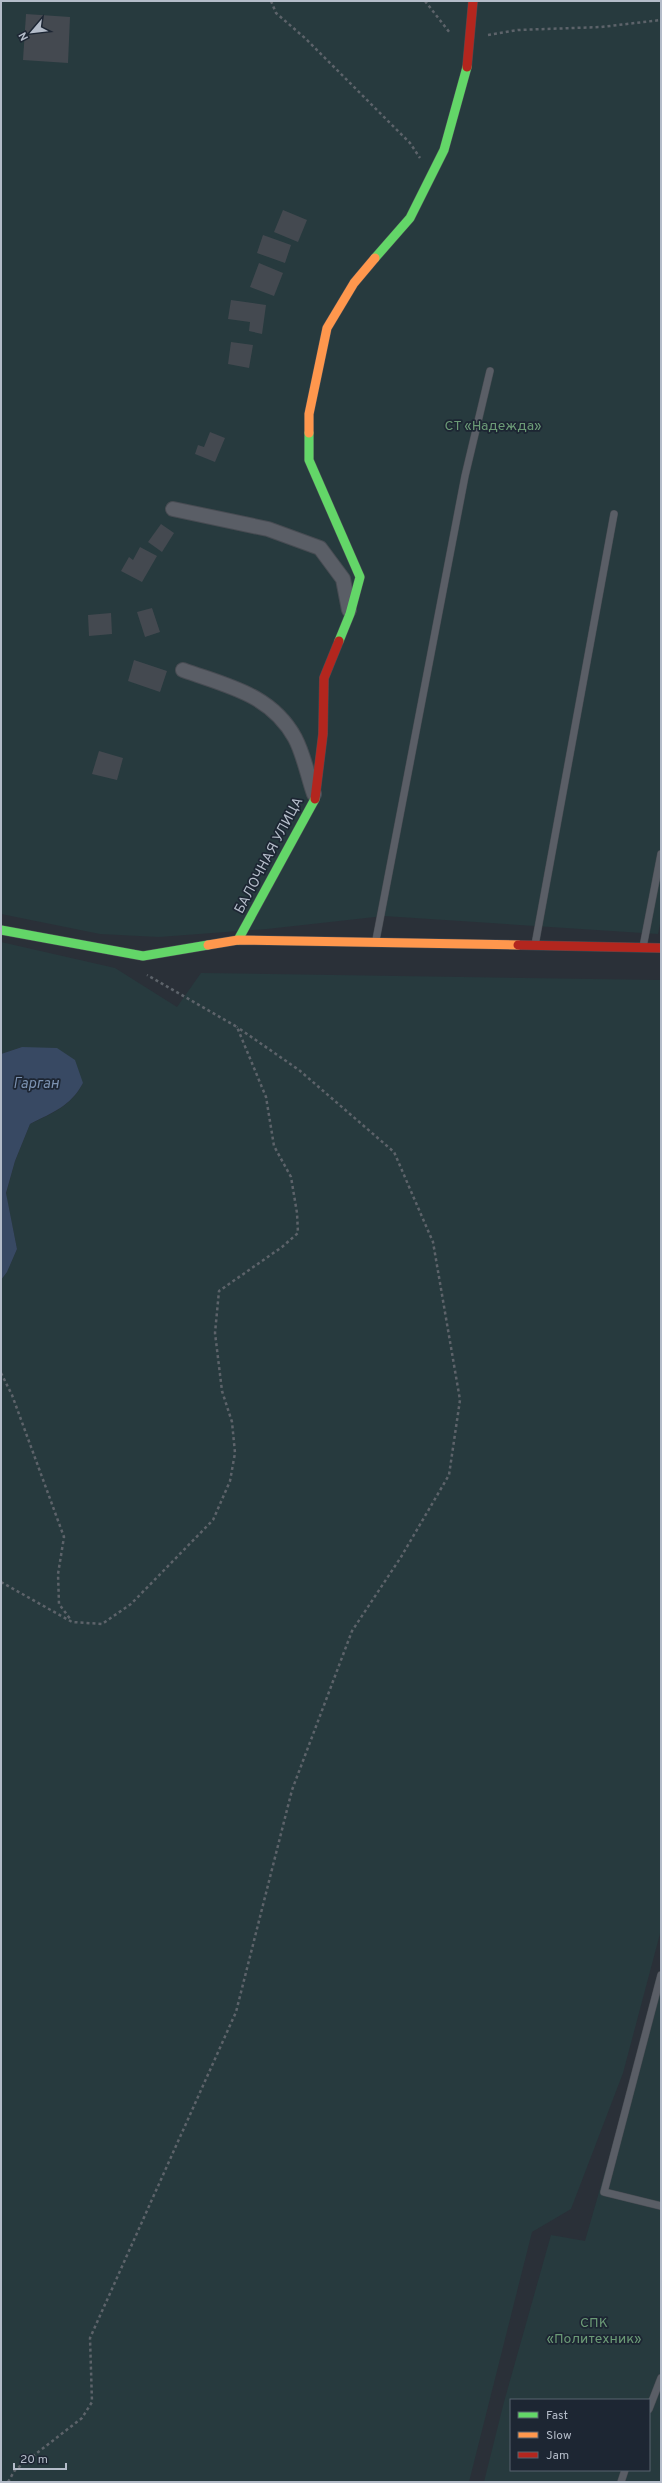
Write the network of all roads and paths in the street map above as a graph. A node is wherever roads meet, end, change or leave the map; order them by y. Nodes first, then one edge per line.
1 (271, 1) edge
2 (425, 1) edge
3 (473, 1) edge
4 (661, 20) edge
5 (469, 39) junction
6 (467, 58) junction
7 (432, 175) junction
8 (490, 371) dead end
9 (173, 509) dead end
10 (614, 514) dead end
11 (350, 614) junction
12 (183, 670) dead end
13 (315, 798) junction
14 (661, 854) edge
15 (1, 930) edge
16 (238, 940) junction
17 (376, 943) junction
18 (534, 946) junction
19 (642, 947) junction
20 (661, 948) edge
21 (145, 974) dead end
22 (236, 1026) junction
23 (1, 1373) edge
24 (1, 1582) edge
25 (72, 1622) junction
26 (661, 1975) edge
27 (661, 2206) edge
28 (661, 2378) edge
29 (650, 2406) edge
30 (626, 2471) edge
31 (8, 2482) edge
32 (621, 2482) edge

1 - 7 path
2 - 6 path
3 - 5 street, БАЛОЧНАЯ УЛИЦА
4 - 5 path
5 - 6 street, БАЛОЧНАЯ УЛИЦА
6 - 7 street, БАЛОЧНАЯ УЛИЦА
7 - 11 street, БАЛОЧНАЯ УЛИЦА
8 - 17 lane
9 - 11 street
10 - 18 lane
11 - 13 street, БАЛОЧНАЯ УЛИЦА
12 - 13 street
13 - 16 street, БАЛОЧНАЯ УЛИЦА
14 - 19 lane
15 - 16 street
16 - 17 street
17 - 18 street
18 - 19 street
19 - 20 street
21 - 22 path
22 - 25 path
22 - 31 path
23 - 25 path
24 - 25 path
26 - 27 lane
28 - 29 lane
30 - 32 lane

